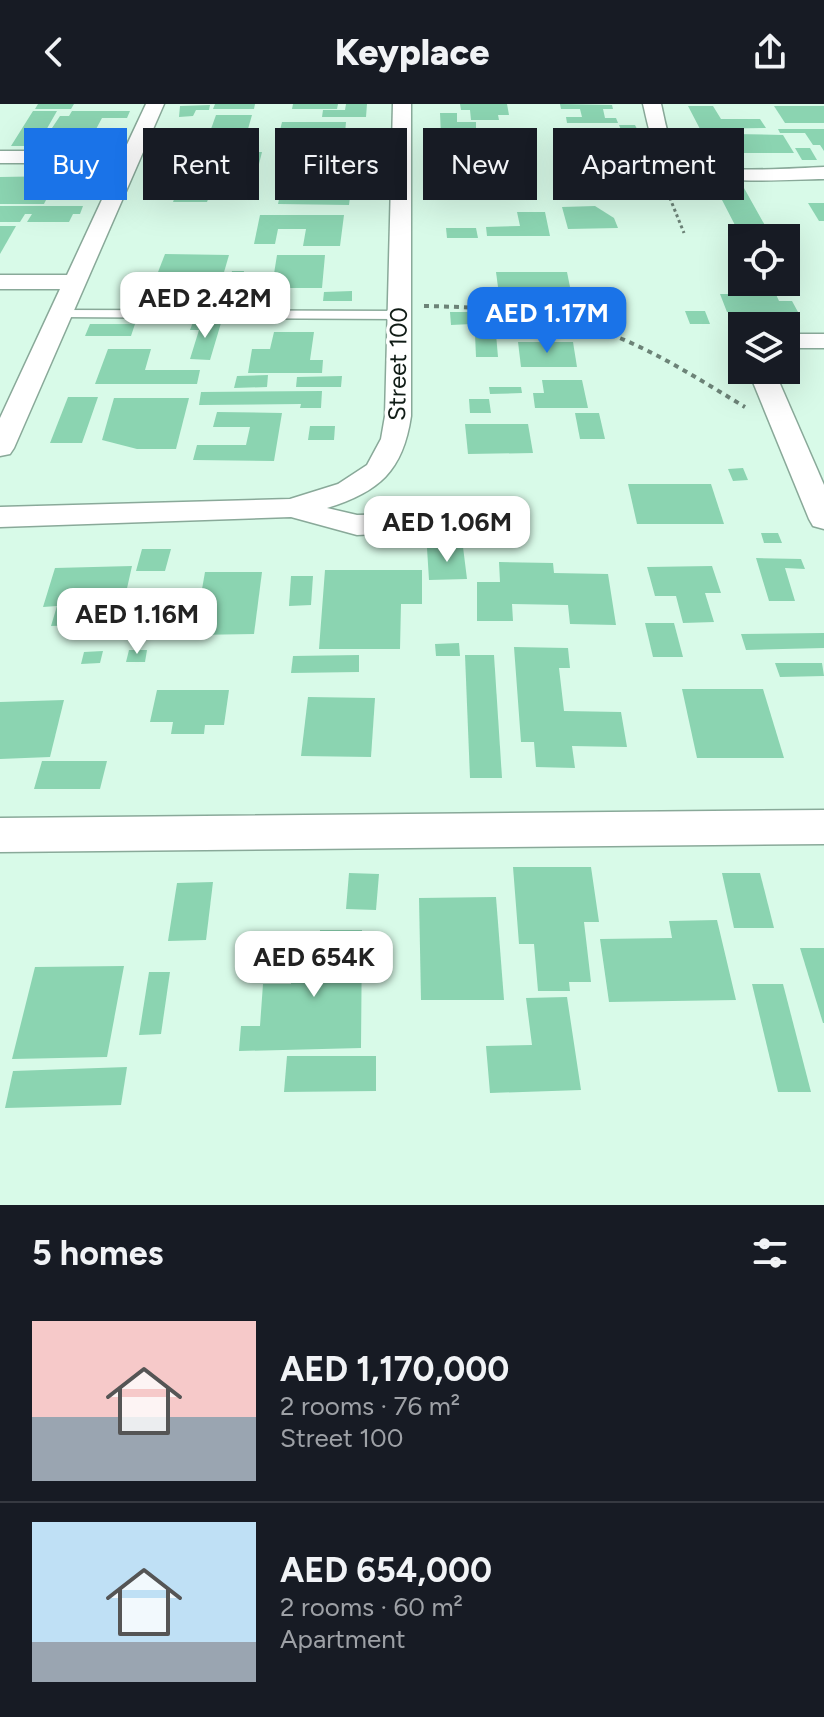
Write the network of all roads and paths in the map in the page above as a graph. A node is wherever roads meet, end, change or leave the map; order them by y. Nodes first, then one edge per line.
1 (155, 104) edge
2 (402, 104) edge
3 (652, 104) edge
4 (660, 128) edge
5 (0, 157) edge
6 (130, 157) junction
7 (744, 173) edge
8 (824, 173) edge
9 (671, 200) edge
10 (684, 233) dead end
11 (0, 282) edge
12 (75, 282) junction
13 (399, 310) junction
14 (60, 313) junction
15 (800, 341) edge
16 (824, 341) edge
17 (767, 384) edge
18 (0, 386) edge
19 (28, 386) junction
20 (786, 430) junction
21 (0, 448) edge
22 (290, 508) junction
23 (0, 517) edge
24 (824, 519) edge
25 (442, 523) dead end
26 (824, 827) edge
27 (0, 835) edge

1 - 6 street
2 - 13 street, Street 100
3 - 4 street
5 - 6 street
6 - 12 street
7 - 8 street
9 - 10 path
11 - 12 street
12 - 14 street
13 - 14 lane
13 - 20 path
13 - 22 street, Street 100
14 - 19 street
15 - 16 street
17 - 20 street
18 - 19 street
19 - 21 street
20 - 24 street
22 - 23 street, Street 100
22 - 25 street
26 - 27 street

